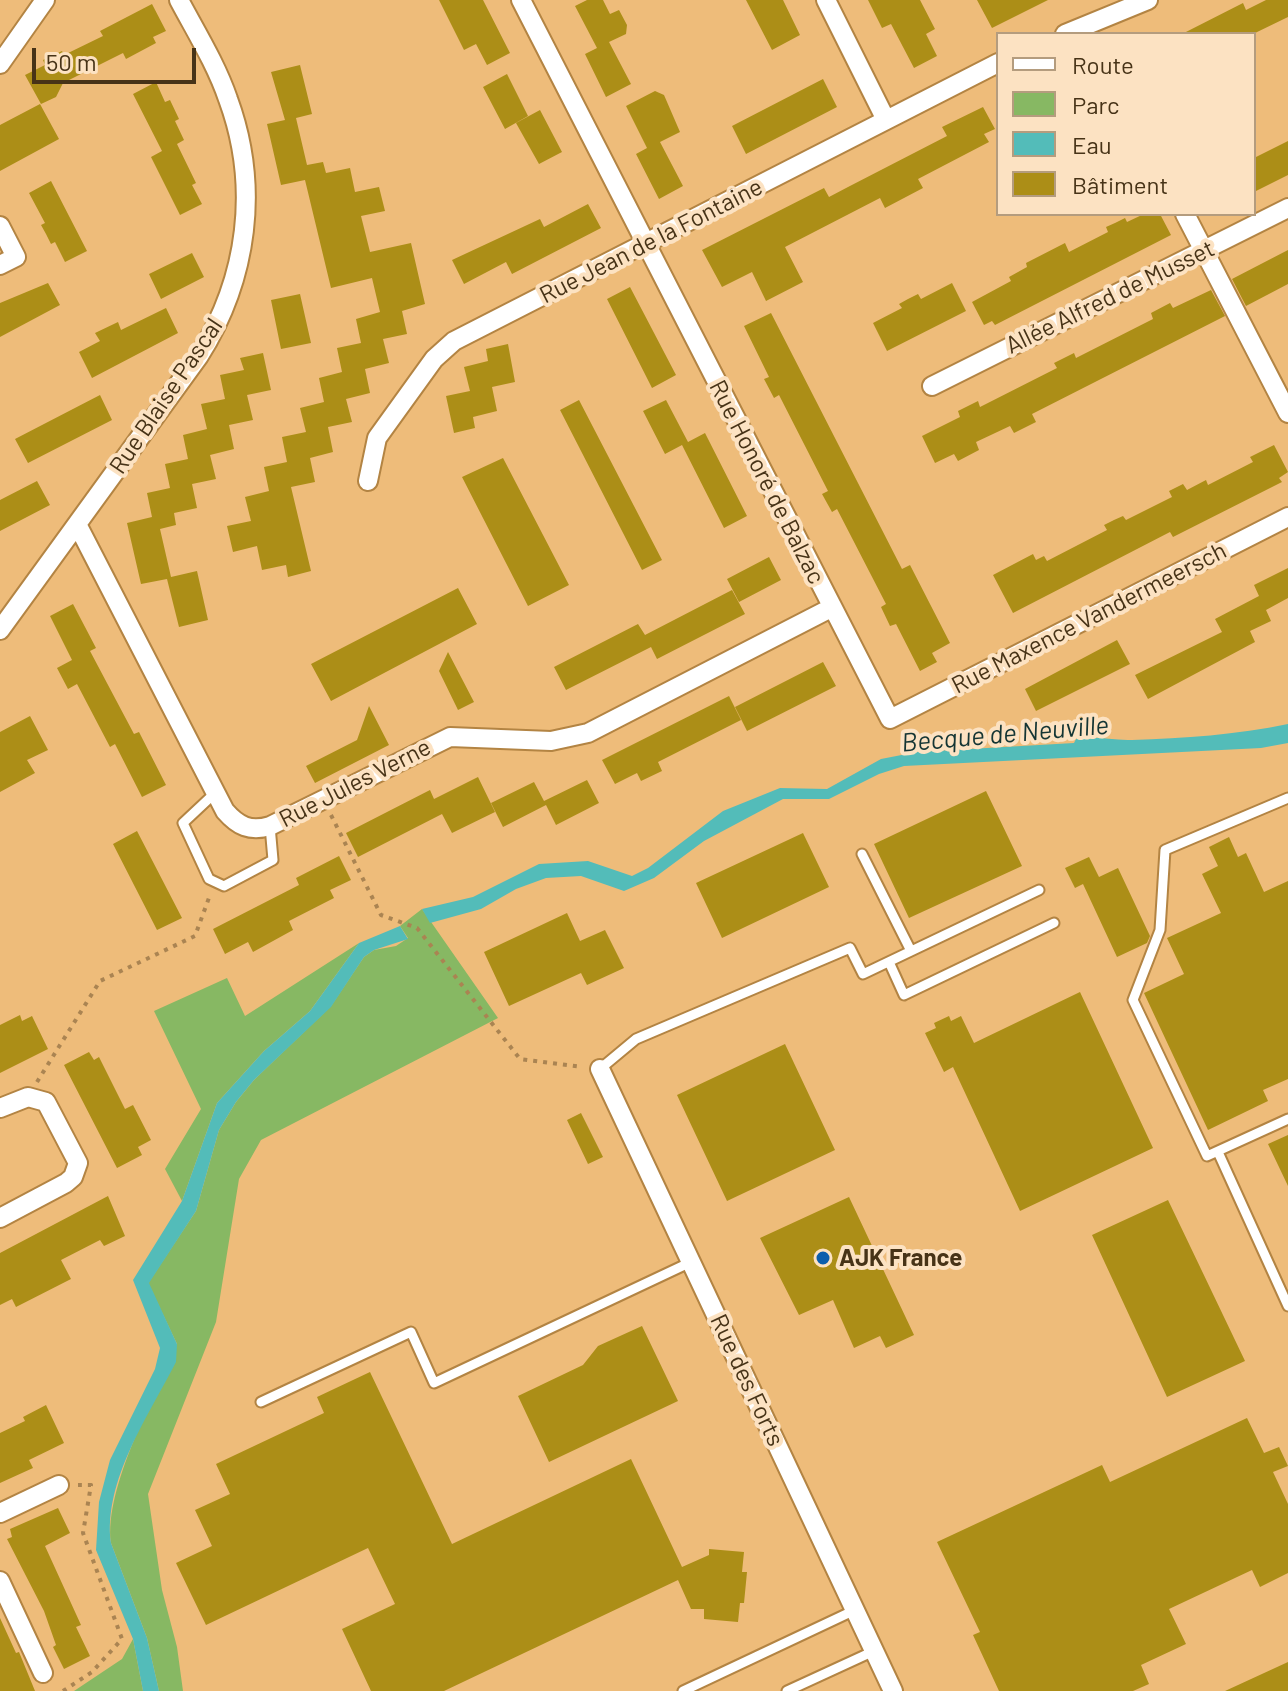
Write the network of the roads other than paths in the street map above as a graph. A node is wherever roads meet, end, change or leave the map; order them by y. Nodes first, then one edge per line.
1 (45, 0) edge
2 (179, 0) edge
3 (521, 0) edge
4 (826, 0) edge
5 (1148, 0) edge
6 (1088, 29) edge
7 (0, 64) edge
8 (996, 64) edge
9 (886, 120) junction
10 (1288, 208) edge
11 (1186, 216) edge
12 (0, 226) edge
13 (645, 244) junction
14 (1205, 251) junction
15 (0, 265) edge
16 (932, 386) dead end
17 (1288, 413) edge
18 (368, 481) dead end
19 (1288, 517) edge
20 (77, 524) junction
21 (831, 608) junction
22 (0, 630) edge
23 (890, 719) joint
24 (215, 793) junction
25 (1288, 798) edge
26 (270, 826) junction
27 (862, 854) dead end
28 (1039, 890) dead end
29 (1054, 923) dead end
30 (911, 951) junction
31 (889, 962) junction
32 (600, 1069) joint
33 (0, 1108) edge
34 (1288, 1119) edge
35 (1218, 1152) junction
36 (2, 1212) edge
37 (691, 1262) junction
38 (1288, 1306) edge
39 (261, 1402) dead end
40 (59, 1485) dead end
41 (0, 1513) edge
42 (0, 1581) edge
43 (855, 1610) junction
44 (874, 1651) junction
45 (43, 1673) dead end
46 (683, 1691) edge
47 (787, 1691) edge
48 (893, 1691) edge

1 - 7 street
2 - 20 street, Rue Blaise Pascal
3 - 13 street, Rue Honoré de Balzac
4 - 9 street
5 - 6 street
8 - 9 street, Rue Jean de la Fontaine
9 - 13 street, Rue Jean de la Fontaine
10 - 14 street, Allée Alfred de Musset
11 - 14 street
12 - 15 street
13 - 18 street, Rue Jean de la Fontaine
13 - 21 street, Rue Honoré de Balzac
14 - 16 street, Allée Alfred de Musset
14 - 17 street
19 - 23 street, Rue Maxence Vandermeersch
20 - 22 street, Rue Blaise Pascal
20 - 24 street, Rue Jules Verne
21 - 23 street, Rue Honoré de Balzac
21 - 26 street, Rue Jules Verne
24 - 26 street, Rue Jules Verne
24 - 26 lane
25 - 35 lane
27 - 30 lane
28 - 30 lane
29 - 31 lane
30 - 31 lane
31 - 32 lane
32 - 37 street, Rue des Forts
33 - 36 street
34 - 35 lane
35 - 38 lane
37 - 39 lane
37 - 43 street, Rue des Forts
40 - 41 street
42 - 45 street
43 - 44 street, Rue des Forts
43 - 46 lane
44 - 47 lane
44 - 48 street, Rue des Forts

